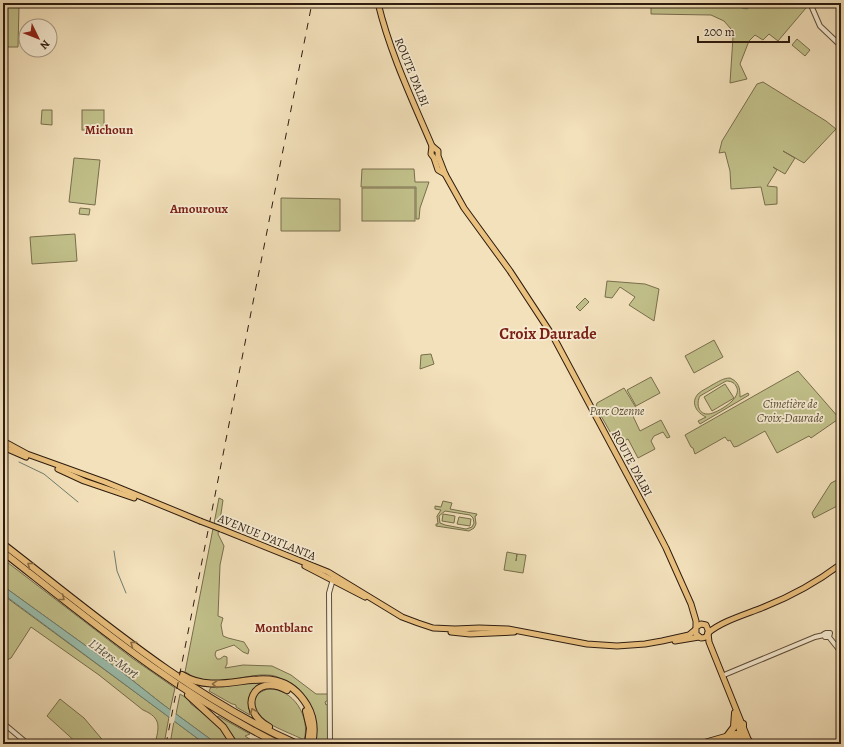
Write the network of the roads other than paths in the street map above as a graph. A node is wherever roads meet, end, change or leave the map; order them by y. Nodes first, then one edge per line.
1 (378, 3) edge
2 (810, 3) edge
3 (841, 46) edge
4 (3, 441) edge
5 (3, 447) edge
6 (94, 478) junction
7 (90, 483) junction
8 (200, 522) junction
9 (3, 544) edge
10 (3, 552) edge
11 (3, 556) edge
12 (841, 564) edge
13 (31, 574) junction
14 (336, 579) junction
15 (691, 604) junction
16 (705, 625) junction
17 (719, 625) junction
18 (695, 629) junction
19 (460, 630) junction
20 (478, 630) junction
21 (708, 633) junction
22 (700, 638) junction
23 (662, 641) junction
24 (841, 652) edge
25 (165, 667) junction
26 (159, 671) junction
27 (724, 675) junction
28 (728, 690) junction
29 (732, 700) junction
30 (735, 713) junction
31 (3, 723) edge
32 (743, 724) junction
33 (741, 734) junction
34 (281, 737) junction
35 (726, 737) junction
36 (310, 741) edge
37 (746, 743) edge
38 (28, 744) edge
39 (234, 744) edge
40 (279, 744) edge
41 (297, 744) edge
42 (330, 744) edge
43 (701, 744) edge
44 (721, 744) edge

1 - 15 main road, ROUTE D'ALBI
2 - 3 street
4 - 6 main road, AVENUE D'ATLANTA
5 - 7 main road, AVENUE D'ATLANTA
6 - 7 main road
6 - 8 main road, AVENUE D'ATLANTA
7 - 8 main road, AVENUE D'ATLANTA
8 - 14 main road, AVENUE D'ATLANTA, bridge
25 -> 9 highway
10 - 13 highway
11 - 13 highway
12 - 17 main road
13 -> 26 highway
14 - 19 main road, AVENUE D'ATLANTA
14 - 42 street
15 - 16 main road, ROUTE D'ALBI
15 - 18 main road, ROUTE D'ALBI
16 - 17 main road
16 - 18 main road
16 - 21 main road
17 - 21 main road
18 - 22 main road
18 - 23 main road, AVENUE D'ATLANTA
19 - 20 main road, AVENUE D'ATLANTA
19 - 20 main road, AVENUE D'ATLANTA
20 - 23 main road, AVENUE D'ATLANTA
21 - 22 main road
21 - 27 main road
22 - 23 main road, AVENUE D'ATLANTA
22 - 28 main road
24 - 27 street
25 - 34 highway
36 -> 25 highway
26 - 39 highway
26 - 40 highway
27 - 28 main road
28 - 29 main road
29 - 30 main road
29 - 32 main road
30 - 33 main road
30 - 35 highway
31 - 38 street
32 - 33 highway
32 - 37 main road
33 - 35 highway
33 - 37 highway
33 - 44 highway
34 -> 36 highway
34 - 41 highway
35 - 43 highway
37 - 44 highway

